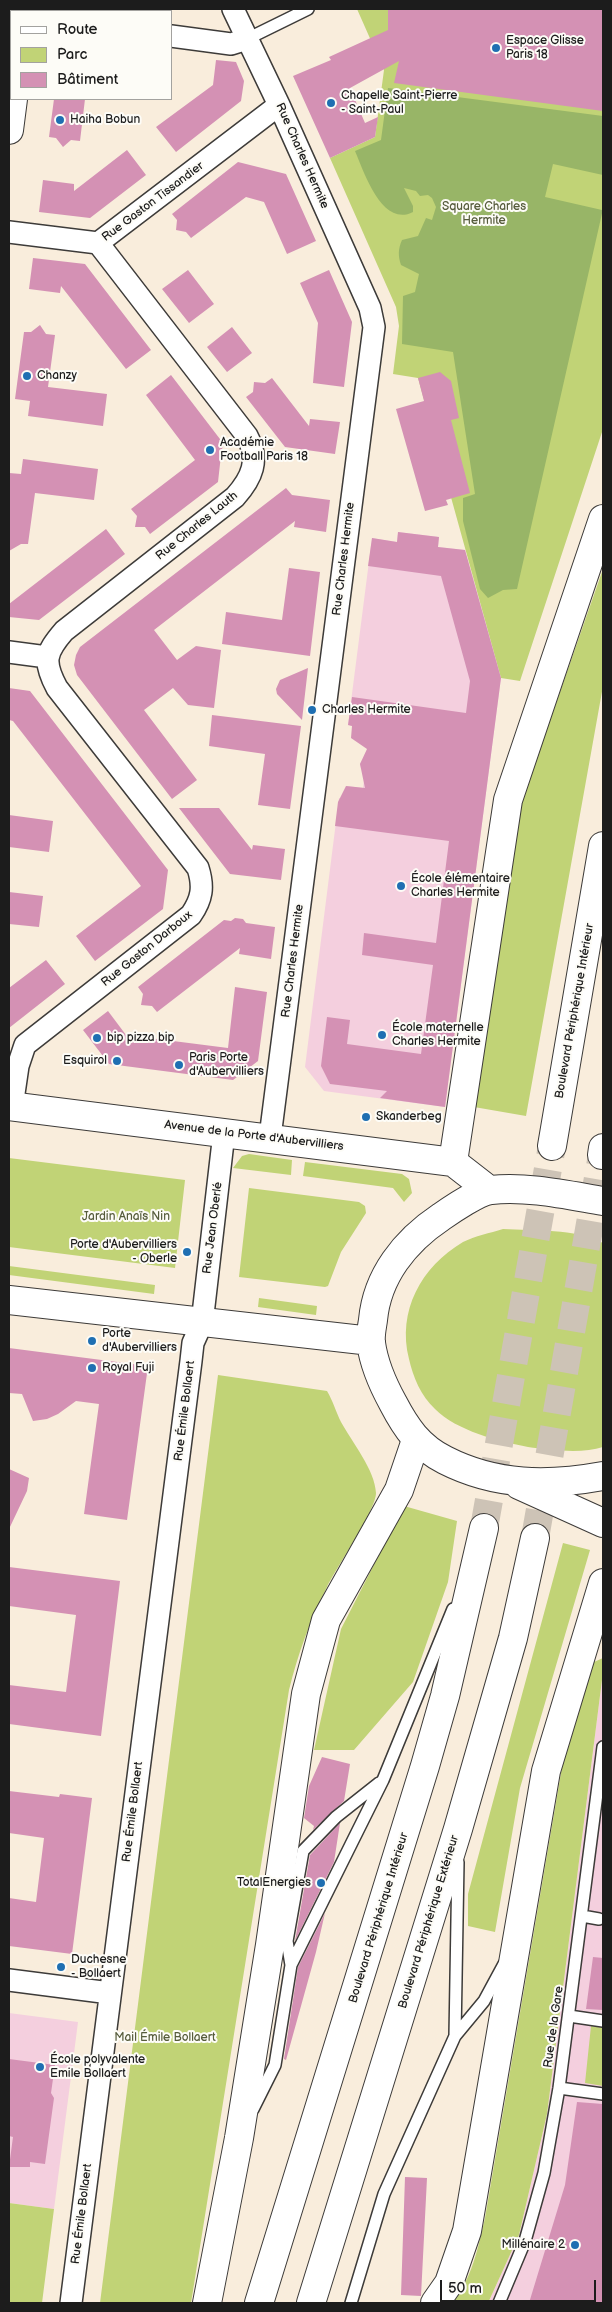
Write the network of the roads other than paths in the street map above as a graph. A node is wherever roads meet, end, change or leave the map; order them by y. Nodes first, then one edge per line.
1 (233, 9) edge
2 (308, 9) edge
3 (172, 36) edge
4 (247, 39) junction
5 (13, 100) edge
6 (279, 105) junction
7 (9, 130) edge
8 (9, 232) edge
9 (98, 244) junction
10 (603, 520) edge
11 (9, 652) edge
12 (47, 657) junction
13 (603, 846) edge
14 (10, 1106) edge
15 (224, 1133) junction
16 (270, 1138) junction
17 (552, 1146) tunnel mouth
18 (453, 1162) junction
19 (489, 1190) junction
20 (603, 1201) edge
21 (448, 1212) junction
22 (9, 1300) edge
23 (202, 1323) junction
24 (370, 1341) junction
25 (416, 1440) junction
26 (603, 1476) edge
27 (513, 1482) junction
28 (603, 1523) edge
29 (484, 1528) joint
30 (534, 1538) tunnel mouth
31 (602, 1596) edge
32 (603, 1747) edge
33 (383, 1780) junction
34 (458, 1829) junction
35 (582, 1916) junction
36 (599, 1919) dead end
37 (514, 1945) junction
38 (270, 1946) junction
39 (292, 1965) junction
40 (9, 1980) edge
41 (110, 1993) junction
42 (569, 2016) junction
43 (603, 2021) edge
44 (455, 2036) junction
45 (559, 2088) junction
46 (603, 2094) edge
47 (239, 2138) junction
48 (71, 2303) edge
49 (207, 2303) edge
50 (259, 2303) edge
51 (311, 2303) edge
52 (351, 2303) edge
53 (435, 2303) edge
54 (499, 2303) edge

1 - 4 street, Rue Charles Hermite
2 - 4 lane
3 - 4 street
4 - 6 street, Rue Charles Hermite
5 - 7 main road
6 - 9 street, Rue Gaston Tissandier
6 - 16 street, Rue Charles Hermite
8 - 9 street, Rue Gaston Tissandier
9 - 12 street, Rue Charles Lauth
10 - 18 main road
11 - 12 street
12 - 14 street, Rue Gaston Darboux
13 - 17 main road, Boulevard Périphérique Intérieur
14 - 15 main road, Avenue de la Porte d'Aubervilliers
15 - 16 main road, Avenue de la Porte d'Aubervilliers
15 - 23 street, Rue Jean Oberlé
16 - 18 main road, Avenue de la Porte d'Aubervilliers
18 - 19 main road
18 - 21 main road
19 - 20 main road
19 - 21 main road
21 - 24 main road
22 - 23 main road
23 - 24 main road
23 - 41 street, Rue Émile Bollaert
24 - 25 main road
25 - 27 main road
25 - 38 main road
26 - 27 main road
27 - 28 main road
29 - 33 lane
29 - 50 main road, Boulevard Périphérique Intérieur
30 - 34 main road, Boulevard Périphérique Extérieur
31 - 37 main road
32 - 35 lane, Rue de la Gare
33 - 39 lane
33 - 39 lane
34 - 44 lane
34 - 51 main road, Boulevard Périphérique Extérieur
35 - 36 lane
35 - 42 lane, Rue de la Gare
37 - 44 lane
37 - 53 main road
38 - 39 lane
38 - 47 main road
39 - 47 lane
40 - 41 street
41 - 48 street, Rue Émile Bollaert
42 - 43 lane
42 - 45 lane, Rue de la Gare
44 - 52 lane
45 - 46 lane
45 - 54 lane, Rue de la Gare
47 - 49 main road

